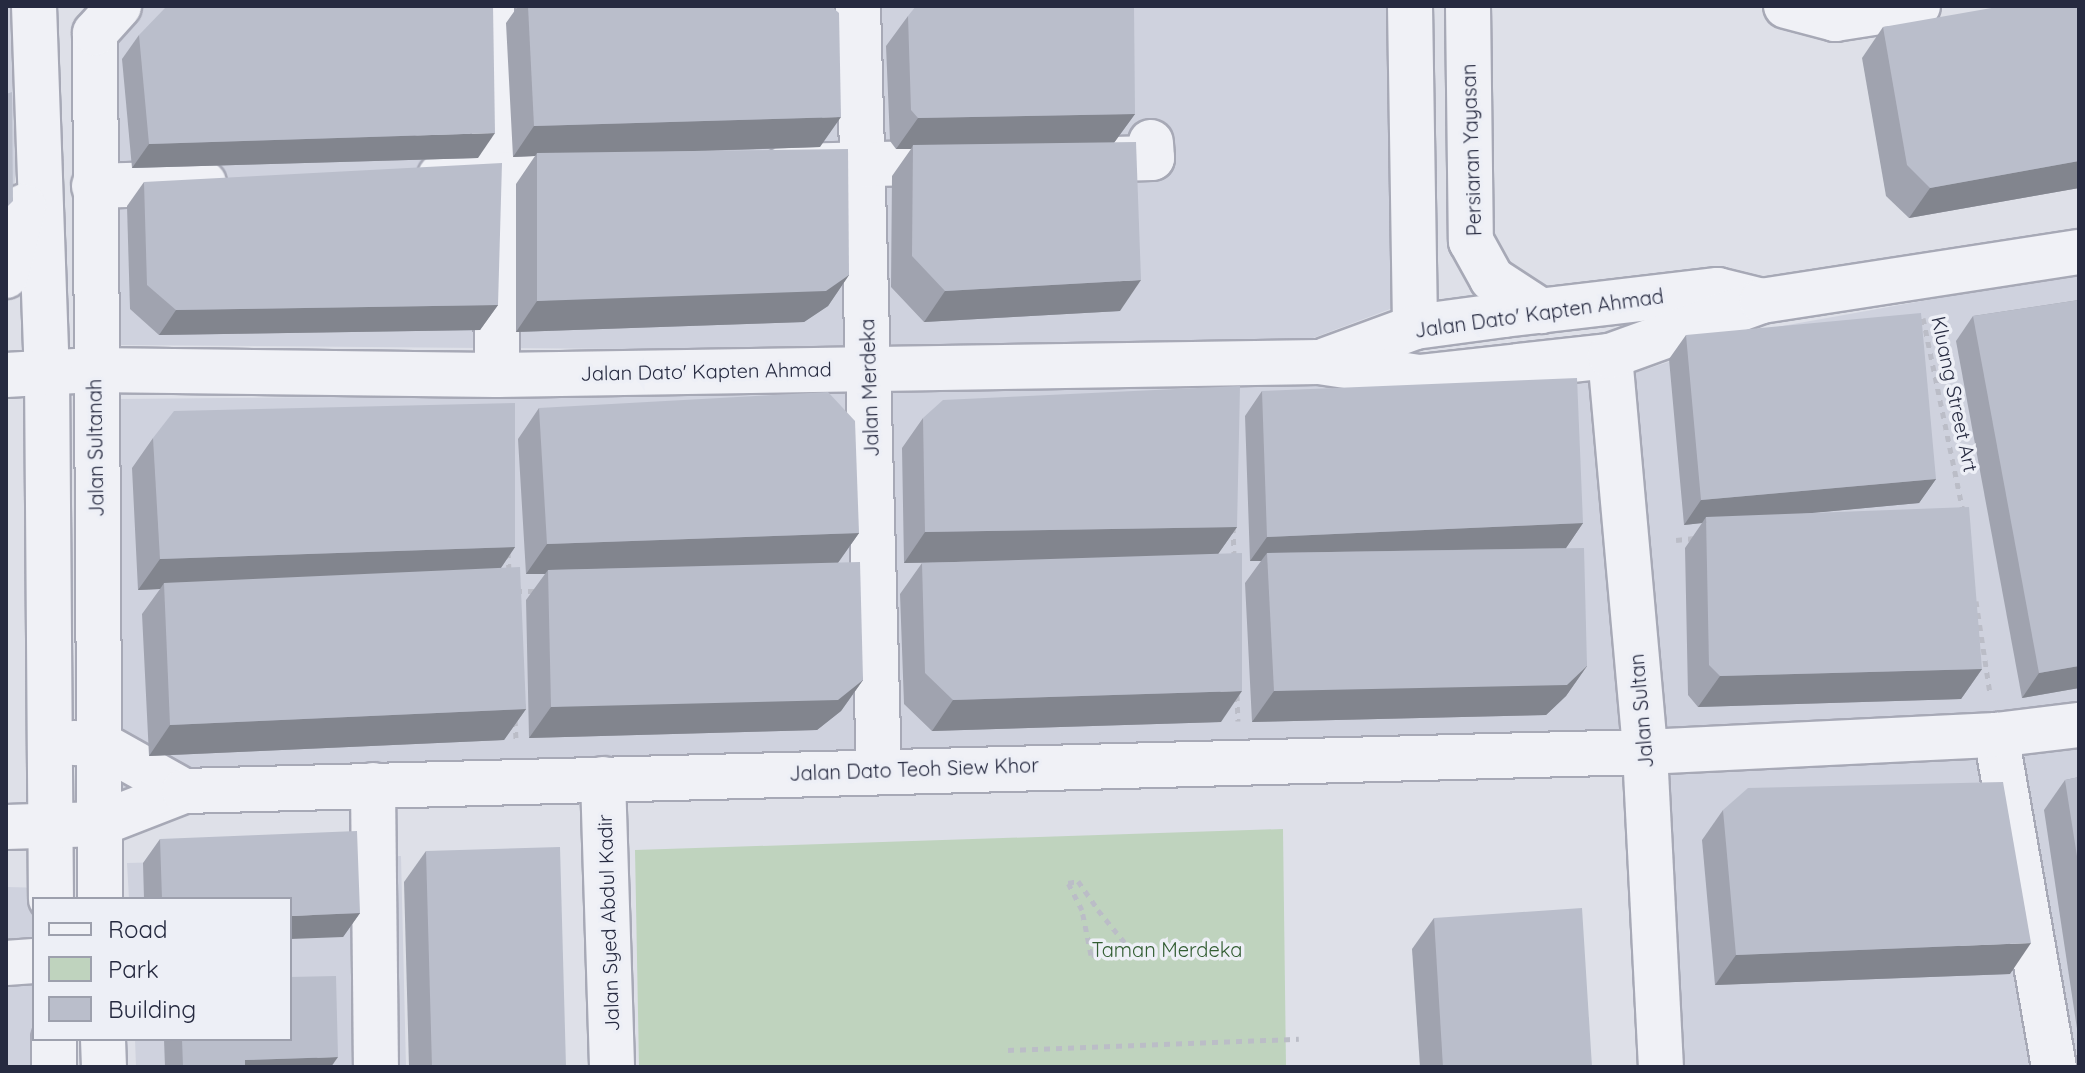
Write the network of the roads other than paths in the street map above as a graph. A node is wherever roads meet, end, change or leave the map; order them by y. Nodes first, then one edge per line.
1 (34, 6) edge
2 (119, 6) edge
3 (492, 6) edge
4 (858, 6) edge
5 (1410, 6) edge
6 (1468, 6) edge
7 (1786, 6) edge
8 (1918, 6) edge
9 (27, 105) edge
10 (1151, 142) dead end
11 (862, 164) junction
12 (751, 167) edge
13 (624, 171) edge
14 (497, 174) junction
15 (404, 177) edge
16 (249, 181) edge
17 (94, 186) junction
18 (2079, 252) edge
19 (6, 276) edge
20 (1762, 301) junction
21 (1541, 311) junction
22 (1415, 327) junction
23 (1610, 356) junction
24 (1319, 362) junction
25 (868, 368) junction
26 (93, 370) junction
27 (27, 373) edge
28 (497, 375) junction
29 (2079, 725) edge
30 (1996, 735) junction
31 (50, 741) junction
32 (100, 744) junction
33 (1645, 752) junction
34 (879, 770) junction
35 (603, 779) junction
36 (373, 785) junction
37 (184, 791) junction
38 (99, 824) junction
39 (51, 825) junction
40 (6, 827) edge
41 (51, 897) edge
42 (100, 897) edge
43 (32, 961) edge
44 (6, 963) edge
45 (54, 1041) edge
46 (103, 1041) edge
47 (54, 1067) edge
48 (104, 1067) edge
49 (376, 1067) edge
50 (612, 1067) edge
51 (1661, 1067) edge
52 (2054, 1067) edge

1 - 9 street
2 - 17 street, Jalan Sultanah
3 - 14 street
4 - 11 street, Jalan Merdeka
5 - 22 street
6 - 21 street, Persiaran Yayasan
7 - 8 street
9 - 19 street
9 - 27 street
10 - 11 street
11 - 12 street
11 - 25 street, Jalan Merdeka
13 - 14 street
14 - 15 street
14 - 28 street
16 - 17 street
17 - 26 street, Jalan Sultanah
18 - 20 street, Jalan Dato' Kapten Ahmad
20 - 21 street, Jalan Dato' Kapten Ahmad
20 - 23 street, Jalan Dato' Kapten Ahmad
21 - 22 street, Jalan Dato' Kapten Ahmad
22 - 24 street, Jalan Dato' Kapten Ahmad
23 - 24 street, Jalan Dato' Kapten Ahmad
23 - 33 street, Jalan Sultan
24 - 25 street, Jalan Dato' Kapten Ahmad
25 - 28 street, Jalan Dato' Kapten Ahmad
25 - 34 street, Jalan Merdeka
26 - 27 street, Jalan Dato' Kapten Ahmad
26 - 28 street, Jalan Dato' Kapten Ahmad
26 - 32 street, Jalan Sultanah
27 - 31 street
29 - 30 street, Jalan Dato Teoh Siew Khor
30 - 33 street, Jalan Dato Teoh Siew Khor
30 - 52 street
31 - 32 street
31 - 39 street
32 - 37 street
32 - 38 street, Jalan Sultanah
33 - 34 street, Jalan Dato Teoh Siew Khor
33 - 51 street, Jalan Sultan
34 - 35 street, Jalan Dato Teoh Siew Khor
35 - 36 street, Jalan Dato Teoh Siew Khor
35 - 50 street, Jalan Syed Abdul Kadir
36 - 37 street, Jalan Dato Teoh Siew Khor
36 - 49 street
37 - 38 street
38 - 39 street
38 - 42 street, Jalan Sultanah
39 - 40 street
39 - 41 street
43 - 44 street
45 - 47 street
46 - 48 street

